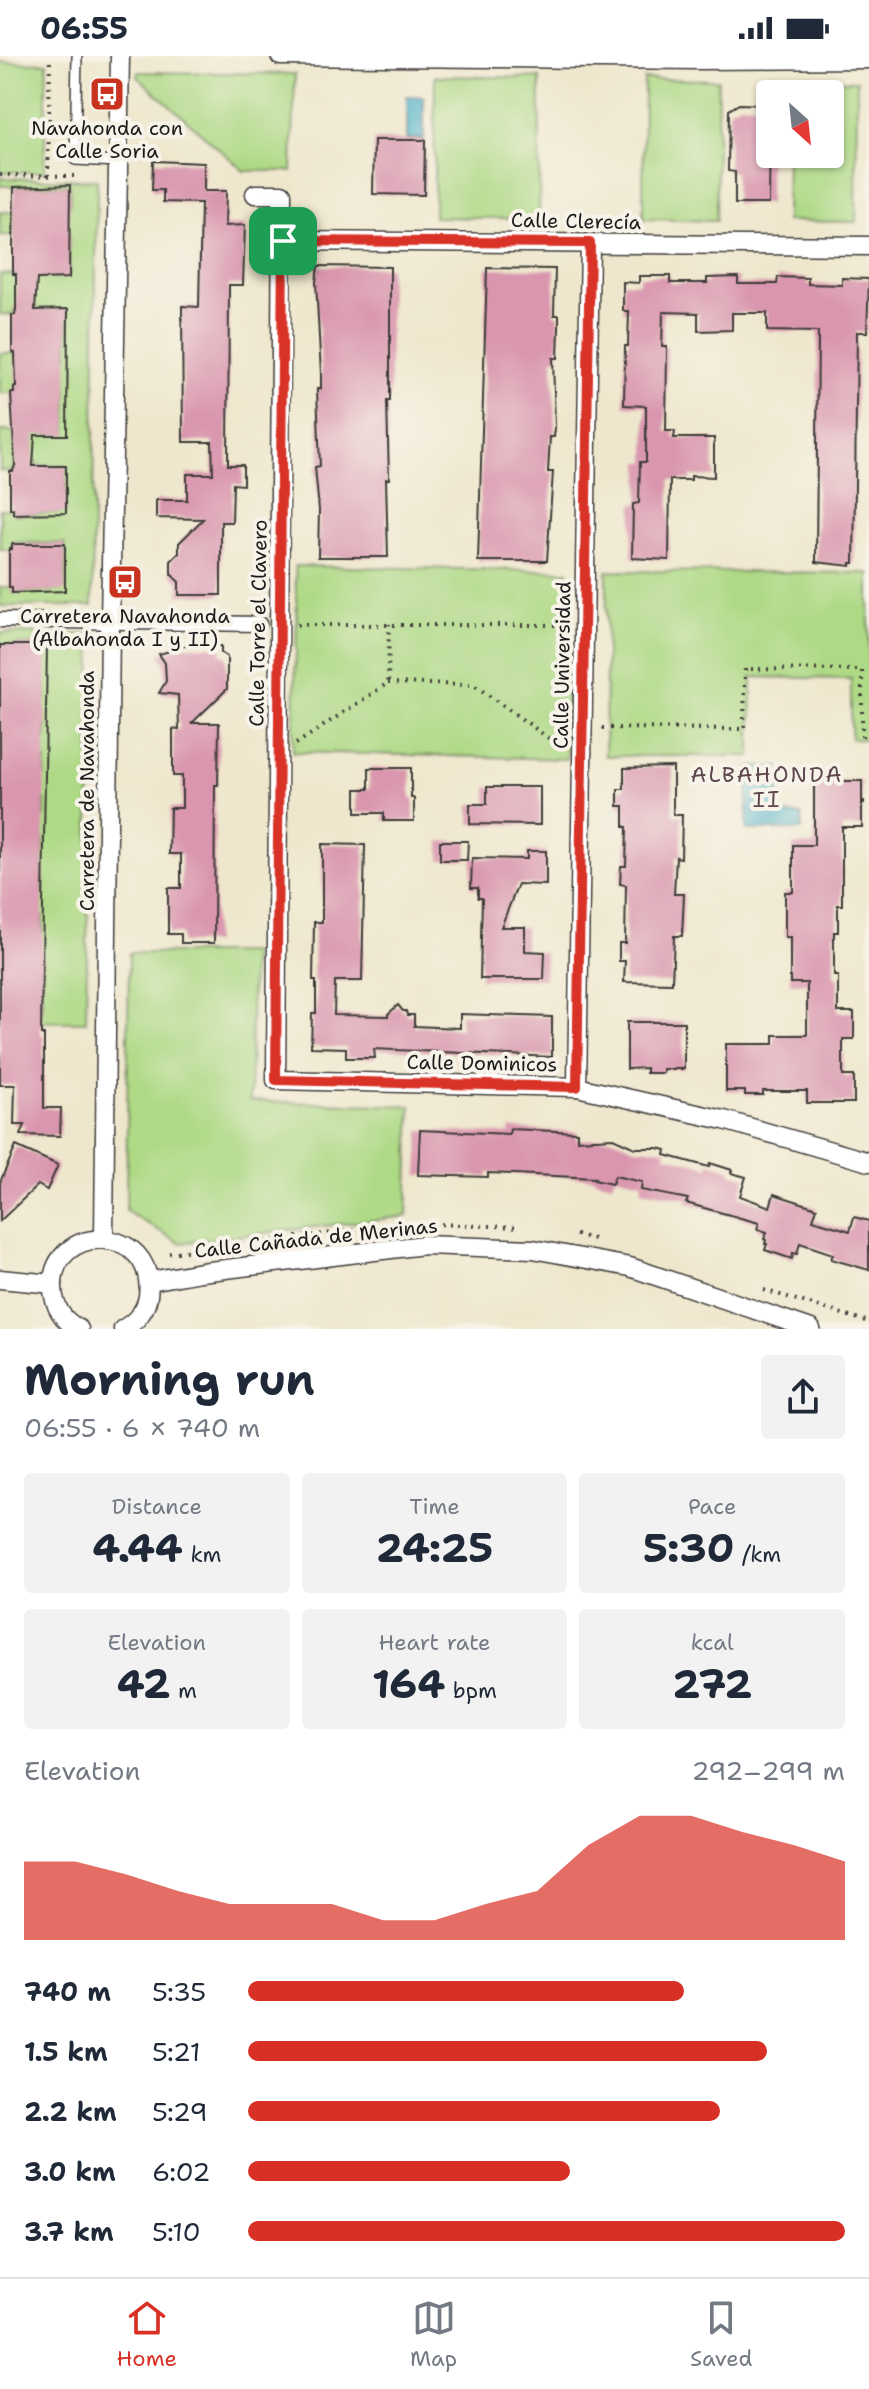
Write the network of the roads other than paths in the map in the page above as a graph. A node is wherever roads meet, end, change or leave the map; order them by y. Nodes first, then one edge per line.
1 (77, 56) edge
2 (120, 56) edge
3 (280, 56) edge
4 (869, 59) edge
5 (119, 162) junction
6 (255, 194) dead end
7 (283, 241) junction
8 (590, 243) junction
9 (869, 246) edge
10 (0, 620) edge
11 (110, 622) junction
12 (259, 624) dead end
13 (276, 1080) joint
14 (577, 1087) junction
15 (869, 1162) edge
16 (104, 1238) junction
17 (0, 1279) edge
18 (150, 1281) junction
19 (53, 1284) junction
20 (79, 1329) edge
21 (123, 1329) edge
22 (811, 1329) edge

1 - 5 lane
2 - 5 street, Carretera de Navahonda
3 - 4 street
5 - 11 street, Carretera de Navahonda
6 - 7 street, Calle Torre el Clavero
7 - 8 street, Calle Clerecía
7 - 13 street, Calle Torre el Clavero
8 - 9 street, Calle Clerecía
8 - 14 street, Calle Universidad
10 - 11 street
11 - 12 street
11 - 16 street, Carretera de Navahonda
13 - 14 street, Calle Dominicos
14 - 15 street, Calle Dominicos
16 - 18 street
16 - 19 street
17 - 19 street
18 - 21 street
18 - 22 street, Calle Cañada de Merinas
19 - 20 street

